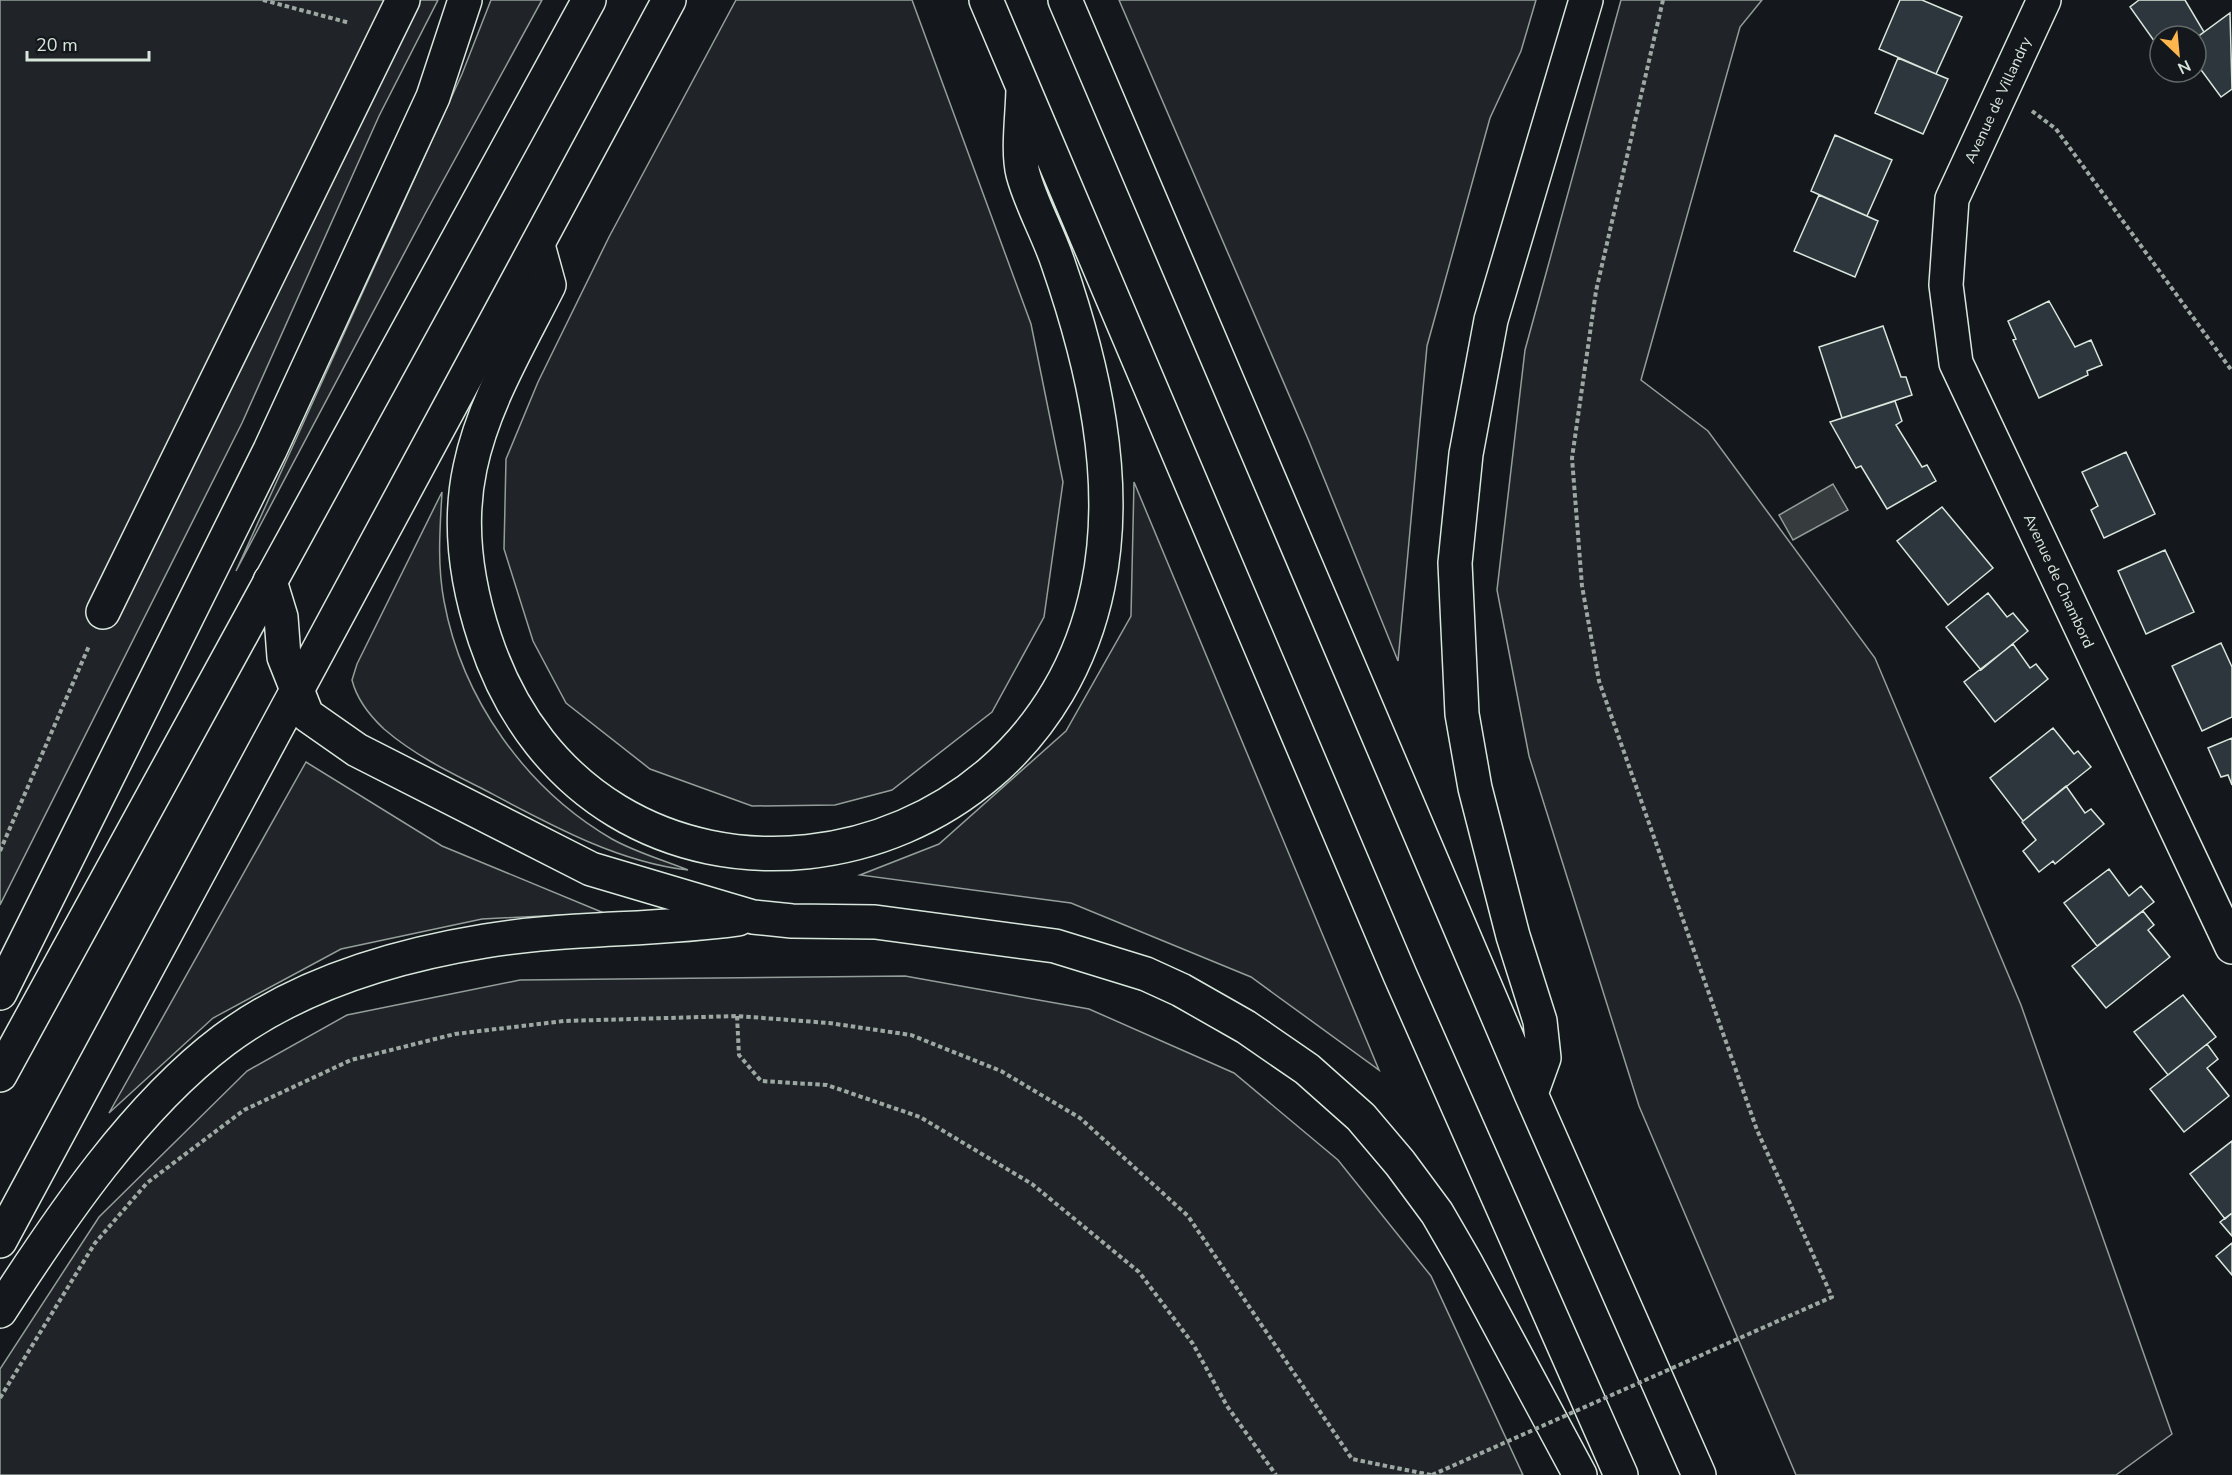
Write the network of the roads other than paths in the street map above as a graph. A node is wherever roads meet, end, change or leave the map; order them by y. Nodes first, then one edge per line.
1 (403, 0) edge
2 (465, 0) edge
3 (589, 0) edge
4 (669, 0) edge
5 (987, 0) edge
6 (1065, 0) edge
7 (1586, 0) edge
8 (2044, 0) edge
9 (1023, 87) junction
10 (1952, 199) joint
11 (537, 245) junction
12 (270, 581) junction
13 (103, 612) road end
14 (298, 691) junction
15 (753, 917) junction
16 (2232, 947) edge
17 (0, 993) edge
18 (0, 1075) edge
19 (1531, 1094) junction
20 (0, 1241) edge
21 (0, 1311) edge
22 (1580, 1475) edge
23 (1621, 1475) edge
24 (1699, 1475) edge

1 - 13 main road
2 - 17 main road
3 - 12 main road
4 - 11 main road
5 - 9 main road
6 - 19 main road
7 - 19 main road
8 - 10 main road, Avenue de Villandry
9 - 11 main road
9 - 23 main road
10 - 16 main road, Avenue de Chambord
11 - 14 main road
12 - 14 main road
12 - 18 main road
14 - 15 main road
14 - 20 main road
15 - 21 main road
15 - 22 main road
19 - 24 main road

